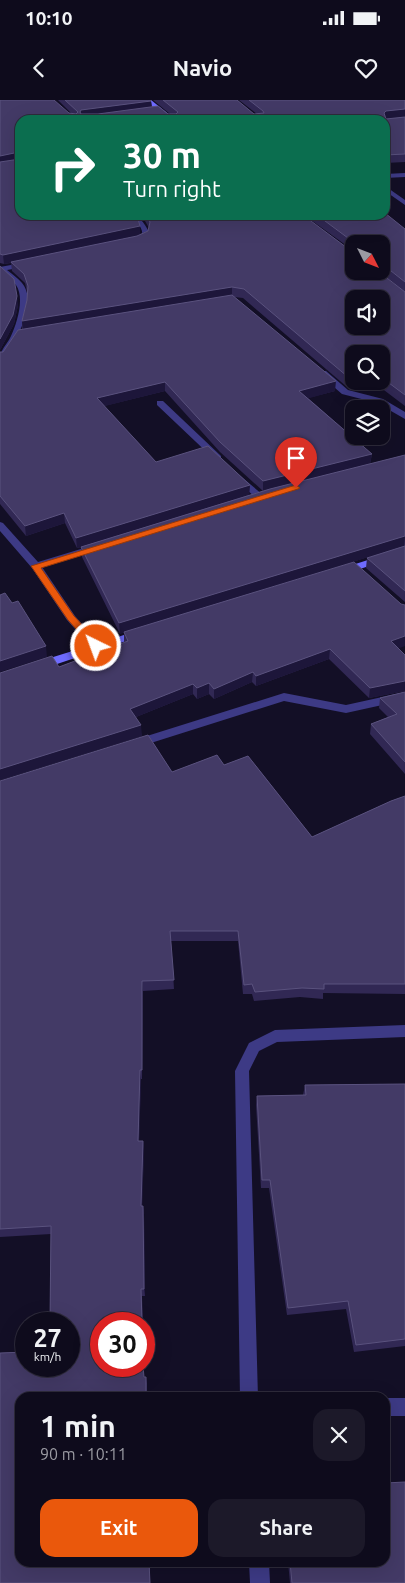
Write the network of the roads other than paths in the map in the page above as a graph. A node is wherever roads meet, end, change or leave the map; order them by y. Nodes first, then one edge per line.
1 (147, 100) edge
2 (160, 110) junction
3 (150, 111) edge
4 (166, 115) edge
5 (405, 175) edge
6 (390, 176) edge
7 (390, 192) edge
8 (405, 203) edge
9 (137, 220) edge
10 (122, 245) edge
11 (39, 262) edge
12 (1, 268) edge
13 (25, 335) edge
14 (15, 336) junction
15 (0, 358) edge
16 (315, 366) edge
17 (160, 403) dead end
18 (405, 416) edge
19 (260, 498) edge
20 (0, 525) edge
21 (111, 543) edge
22 (405, 551) edge
23 (36, 566) junction
24 (338, 573) edge
25 (152, 629) edge
26 (96, 646) junction
27 (26, 669) edge
28 (405, 696) edge
29 (122, 748) edge
30 (405, 1032) edge
31 (249, 1392) edge
32 (405, 1407) edge
33 (390, 1408) edge
34 (259, 1567) edge
35 (260, 1583) edge

1 - 2 main road
2 - 3 street
2 - 4 main road
5 - 6 street
7 - 8 street
9 - 10 street
11 - 12 street
12 - 14 street
13 - 14 street
14 - 15 street
16 - 18 street
17 - 19 street
20 - 23 street
21 - 23 street
22 - 24 main road
23 - 26 street
25 - 26 main road
26 - 27 main road
28 - 29 street
30 - 31 street
32 - 33 street
34 - 35 street

